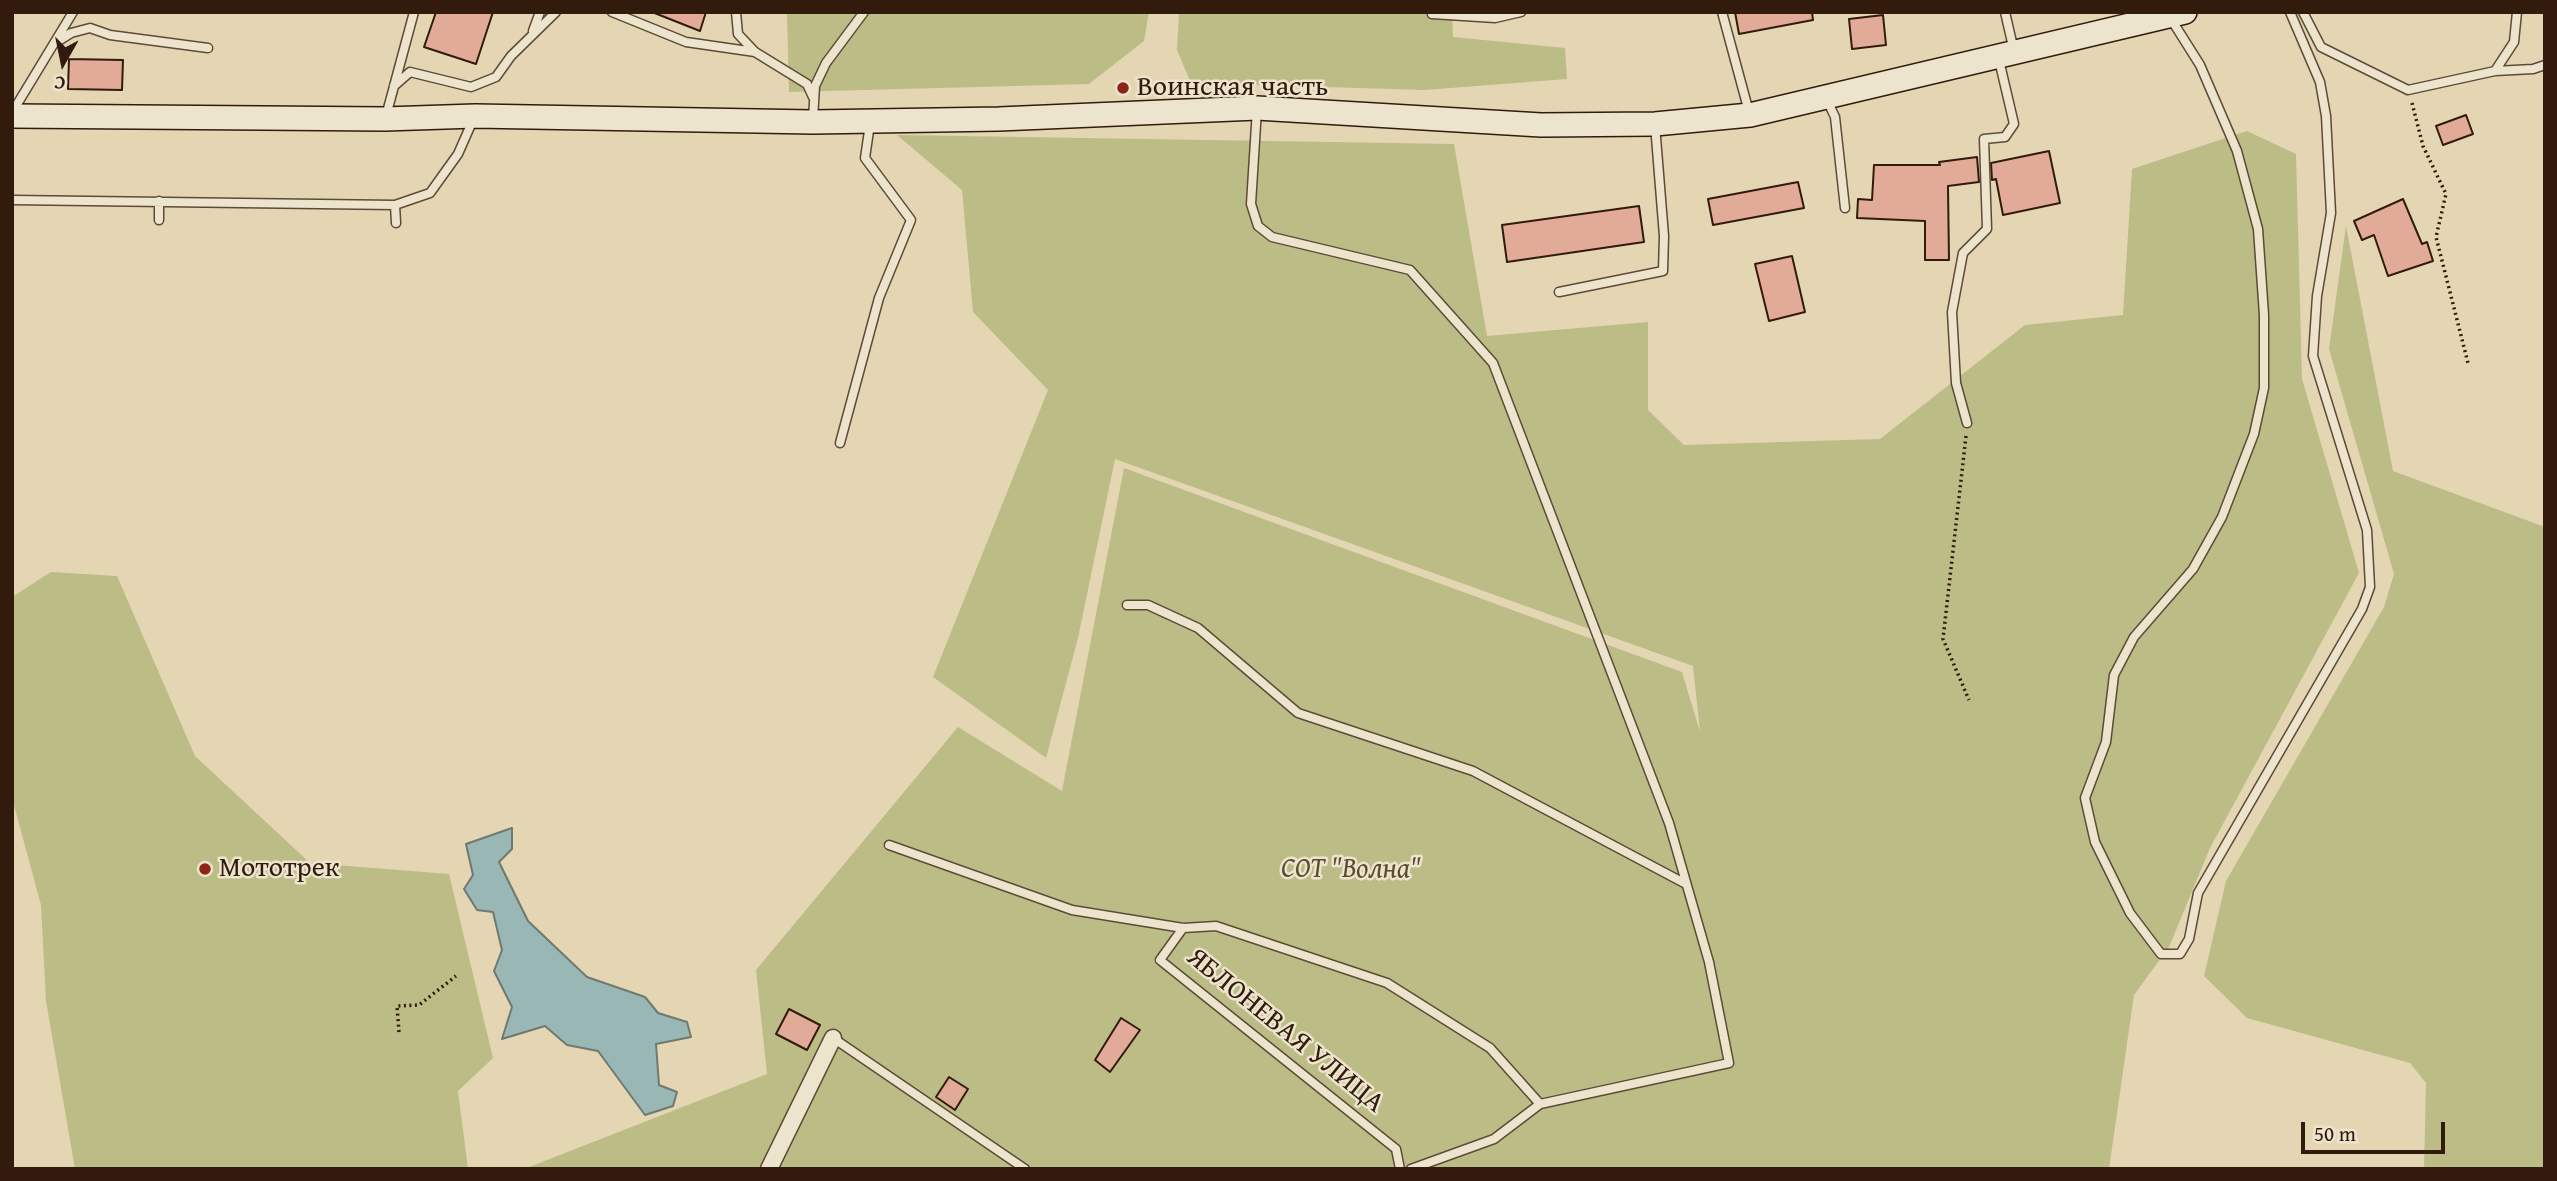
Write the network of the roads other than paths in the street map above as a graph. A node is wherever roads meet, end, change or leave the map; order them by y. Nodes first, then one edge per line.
1 (73, 12) edge
2 (414, 12) edge
3 (540, 12) edge
4 (556, 12) edge
5 (612, 12) edge
6 (736, 12) edge
7 (864, 12) edge
8 (1521, 12) edge
9 (1723, 12) edge
10 (2005, 12) edge
11 (2290, 12) edge
12 (2303, 12) edge
13 (2516, 12) edge
14 (1432, 14) dead end
15 (2177, 14) edge
16 (532, 34) junction
17 (55, 43) junction
18 (208, 48) dead end
19 (755, 52) junction
20 (2006, 55) junction
21 (2545, 65) edge
22 (2496, 71) junction
23 (394, 86) junction
24 (814, 97) junction
25 (1825, 98) junction
26 (1257, 108) junction
27 (12, 114) edge
28 (1750, 115) junction
29 (475, 116) junction
30 (385, 119) junction
31 (870, 121) junction
32 (813, 122) junction
33 (1655, 124) junction
34 (12, 200) edge
35 (159, 201) junction
36 (395, 205) junction
37 (1844, 208) dead end
38 (159, 220) dead end
39 (396, 223) dead end
40 (1559, 292) dead end
41 (1968, 423) road end
42 (840, 443) dead end
43 (1127, 605) dead end
44 (889, 845) dead end
45 (1686, 884) junction
46 (1183, 928) junction
47 (833, 1038) joint
48 (1540, 1104) junction
49 (769, 1169) edge
50 (1025, 1169) edge
51 (1400, 1169) edge
52 (1411, 1169) edge

1 - 17 lane
2 - 23 lane
3 - 16 lane
4 - 16 lane
5 - 19 lane
6 - 19 lane
7 - 24 lane
8 - 14 lane
9 - 28 lane
10 - 20 lane
11 - 15 lane
12 - 22 lane
13 - 22 lane
15 - 20 street
16 - 23 lane
17 - 18 lane
17 - 27 lane
19 - 24 lane
20 - 25 street
20 - 41 lane
21 - 22 lane
23 - 30 lane
24 - 32 lane
25 - 28 street
25 - 37 lane
26 - 31 street
26 - 33 street
26 - 45 lane
27 - 30 street
28 - 33 street
29 - 30 street
29 - 32 street
29 - 36 lane
31 - 32 street
31 - 42 lane
33 - 40 lane
34 - 35 lane
35 - 36 lane
35 - 38 lane
36 - 39 lane
43 - 45 lane
44 - 46 lane
45 - 48 lane
46 - 48 lane
46 - 51 lane, ЯБЛОНЕВАЯ УЛИЦА
47 - 49 street
47 - 50 lane
48 - 52 lane

